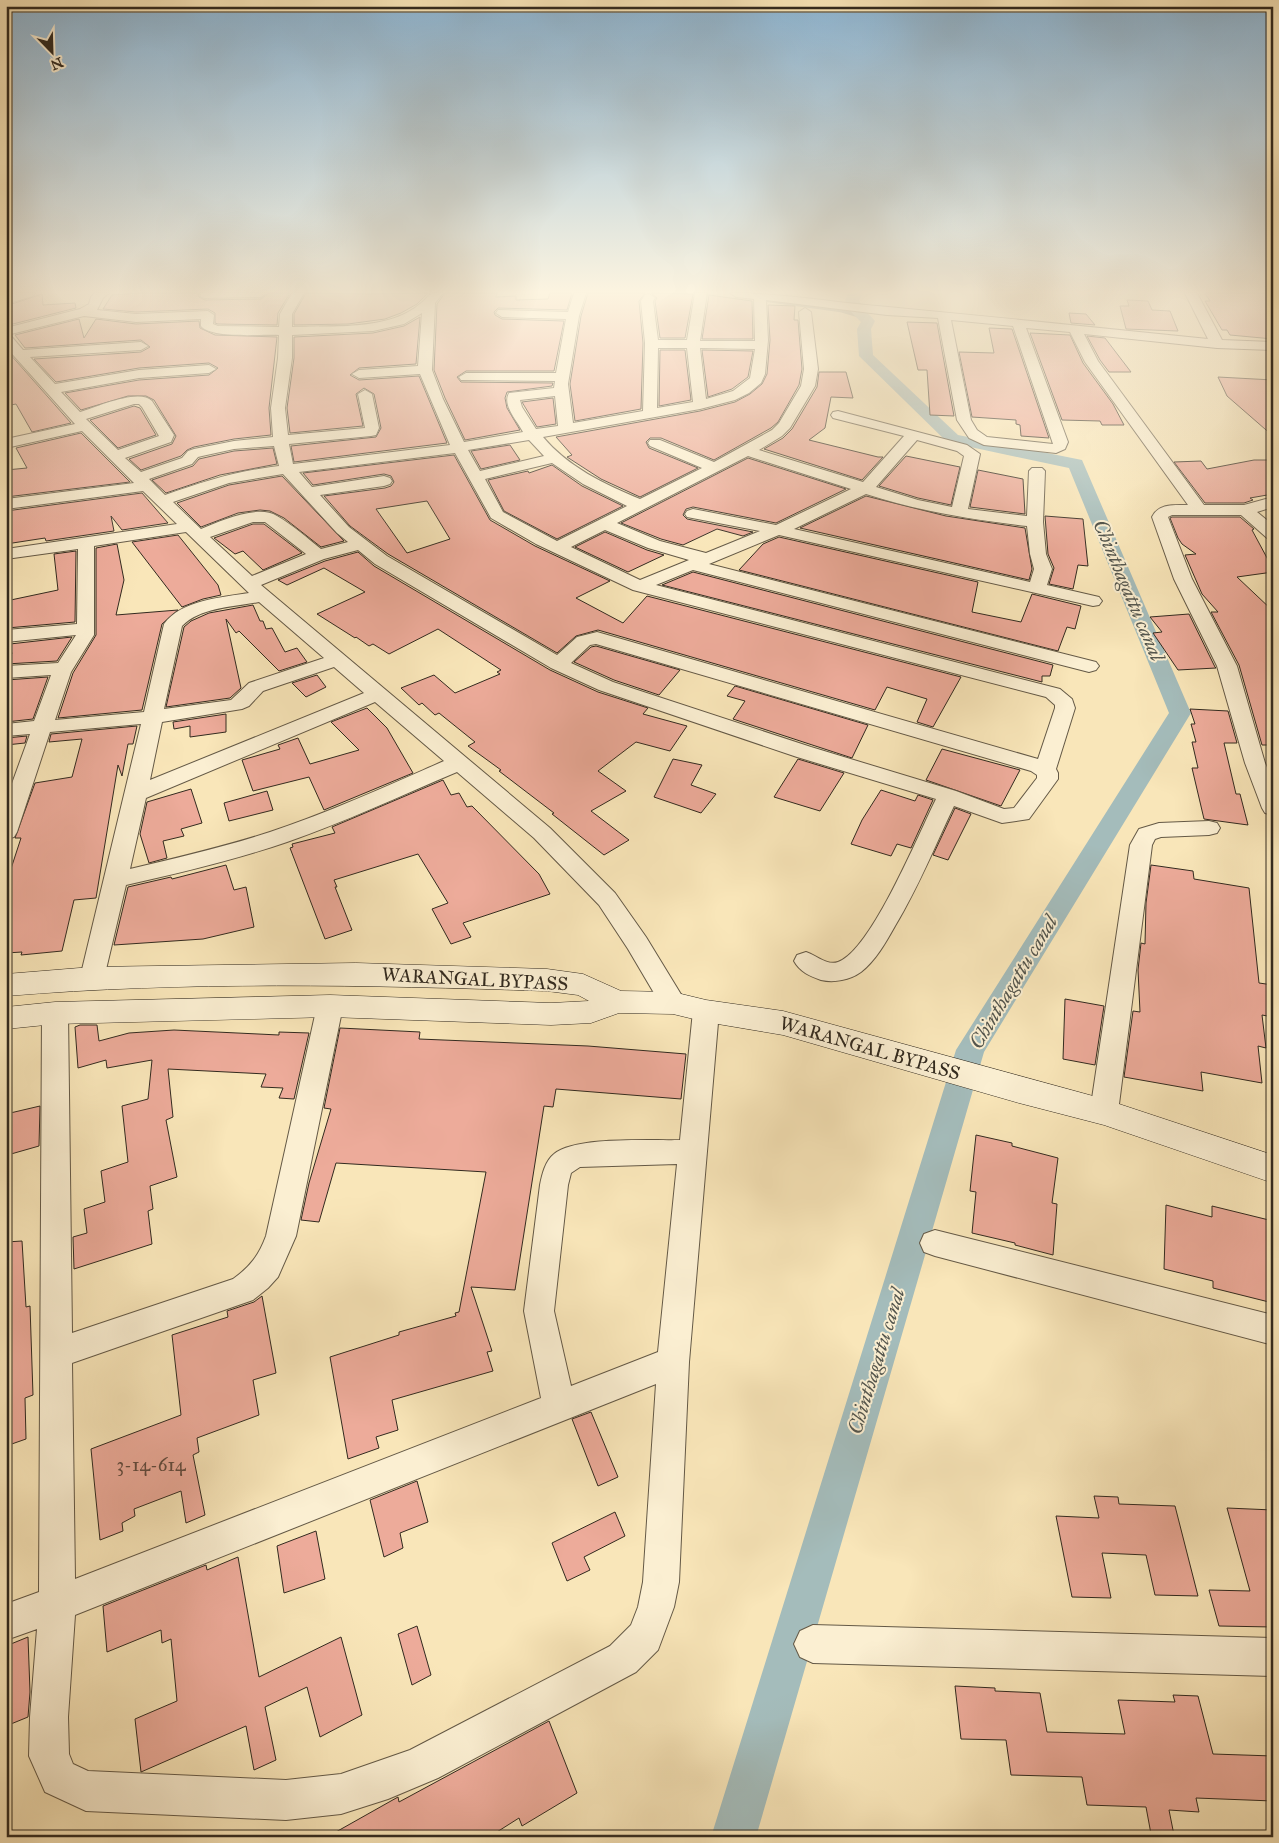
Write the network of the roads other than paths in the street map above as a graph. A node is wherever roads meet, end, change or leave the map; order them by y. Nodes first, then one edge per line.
1 (42, 379) edge
2 (110, 379) edge
3 (282, 379) edge
4 (429, 379) edge
5 (494, 379) edge
6 (563, 379) edge
7 (650, 379) edge
8 (697, 379) edge
9 (757, 379) edge
10 (809, 379) edge
11 (956, 379) edge
12 (1038, 379) edge
13 (1104, 379) edge
14 (562, 384) junction
15 (52, 389) junction
16 (365, 394) dead end
17 (700, 405) junction
18 (650, 413) junction
19 (838, 416) dead end
20 (81, 422) junction
21 (566, 428) junction
22 (914, 434) junction
23 (531, 435) junction
24 (281, 442) junction
25 (655, 443) dead end
26 (6, 444) edge
27 (460, 447) junction
28 (747, 451) junction
29 (114, 456) junction
30 (556, 458) junction
31 (714, 467) junction
32 (287, 469) junction
33 (1037, 471) dead end
34 (476, 477) junction
35 (384, 481) dead end
36 (141, 482) junction
37 (866, 488) junction
38 (308, 492) junction
39 (162, 501) junction
40 (1273, 502) edge
41 (6, 504) edge
42 (639, 505) junction
43 (1199, 509) junction
44 (1245, 510) junction
45 (959, 513) junction
46 (693, 514) dead end
47 (1035, 522) junction
48 (604, 523) junction
49 (778, 530) junction
50 (195, 531) junction
51 (1273, 534) edge
52 (86, 544) junction
53 (361, 544) junction
54 (558, 547) junction
55 (6, 554) edge
56 (318, 555) junction
57 (700, 562) junction
58 (638, 586) junction
59 (256, 589) junction
60 (1037, 589) junction
61 (1093, 601) dead end
62 (86, 629) junction
63 (6, 636) edge
64 (337, 660) junction
65 (558, 664) junction
66 (1089, 666) dead end
67 (63, 668) junction
68 (6, 672) edge
69 (378, 694) junction
70 (154, 717) junction
71 (42, 725) junction
72 (6, 730) edge
73 (459, 764) junction
74 (1045, 769) junction
75 (136, 794) junction
76 (948, 796) junction
77 (1273, 808) edge
78 (1209, 828) dead end
79 (6, 832) edge
80 (116, 880) junction
81 (806, 961) dead end
82 (92, 978) junction
83 (6, 985) edge
84 (617, 1002) junction
85 (673, 1003) junction
86 (330, 1006) junction
87 (706, 1011) junction
88 (55, 1013) junction
89 (6, 1018) edge
90 (1104, 1112) junction
91 (1206, 1145) junction
92 (1273, 1151) edge
93 (693, 1152) junction
94 (1273, 1169) edge
95 (935, 1243) dead end
96 (1273, 1330) edge
97 (58, 1353) junction
98 (673, 1362) junction
99 (559, 1407) junction
100 (57, 1604) junction
101 (6, 1622) edge
102 (813, 1644) dead end
103 (1273, 1657) edge

1 - 15 street
2 - 15 street
3 - 24 street
4 - 27 street
5 - 14 street
6 - 14 street
7 - 18 street
8 - 17 street
9 - 17 street
10 - 28 street
11 - 12 street
13 - 43 street
14 - 21 street
14 - 23 street
15 - 20 street
16 - 24 street
17 - 18 street
18 - 21 street
19 - 22 street
20 - 26 street
20 - 29 street
20 - 29 street
21 - 23 street
22 - 37 street
22 - 45 street
23 - 27 street
23 - 30 street
24 - 32 street
24 - 36 street
25 - 31 street
27 - 32 street
27 - 34 street
28 - 31 street
28 - 37 street
29 - 36 street
30 - 34 street
30 - 42 street
31 - 42 street
32 - 38 street
32 - 39 street
33 - 47 street
34 - 54 street
35 - 38 street
36 - 39 street
36 - 41 street
37 - 45 street
37 - 49 street
38 - 53 street
39 - 50 street
40 - 44 street
42 - 48 street
43 - 44 street
43 - 77 street
44 - 51 street
45 - 47 street
46 - 49 street
47 - 60 street
48 - 54 street
48 - 57 street
49 - 57 street
49 - 60 street
50 - 52 street
50 - 56 street
50 - 59 street
52 - 55 street
52 - 62 street
53 - 56 street
53 - 65 street
54 - 58 street
56 - 59 street
57 - 58 street
57 - 66 street
58 - 74 street
59 - 64 street
59 - 70 street
60 - 61 street
62 - 63 street
62 - 67 street
64 - 69 street
64 - 70 street
65 - 74 street
65 - 76 street
67 - 68 street
67 - 71 street
69 - 73 street
69 - 75 street
70 - 71 street
70 - 75 street
71 - 72 street
71 - 79 street
73 - 80 street
73 - 85 street
74 - 76 street
75 - 80 street
76 - 81 street
78 - 90 street
80 - 82 street
82 - 83 main road, WARANGAL BYPASS
82 - 84 main road, WARANGAL BYPASS
84 - 85 main road, WARANGAL BYPASS
84 - 86 main road
85 - 87 main road, WARANGAL BYPASS
86 - 88 main road
86 - 97 street
87 - 90 main road, WARANGAL BYPASS
87 - 93 street
88 - 89 main road
88 - 97 street
90 - 91 main road, WARANGAL BYPASS
91 - 92 main road
91 - 94 main road
93 - 98 street
93 - 99 street
95 - 96 street
97 - 100 street
98 - 99 street
98 - 100 street
99 - 100 street
100 - 101 street
102 - 103 street

